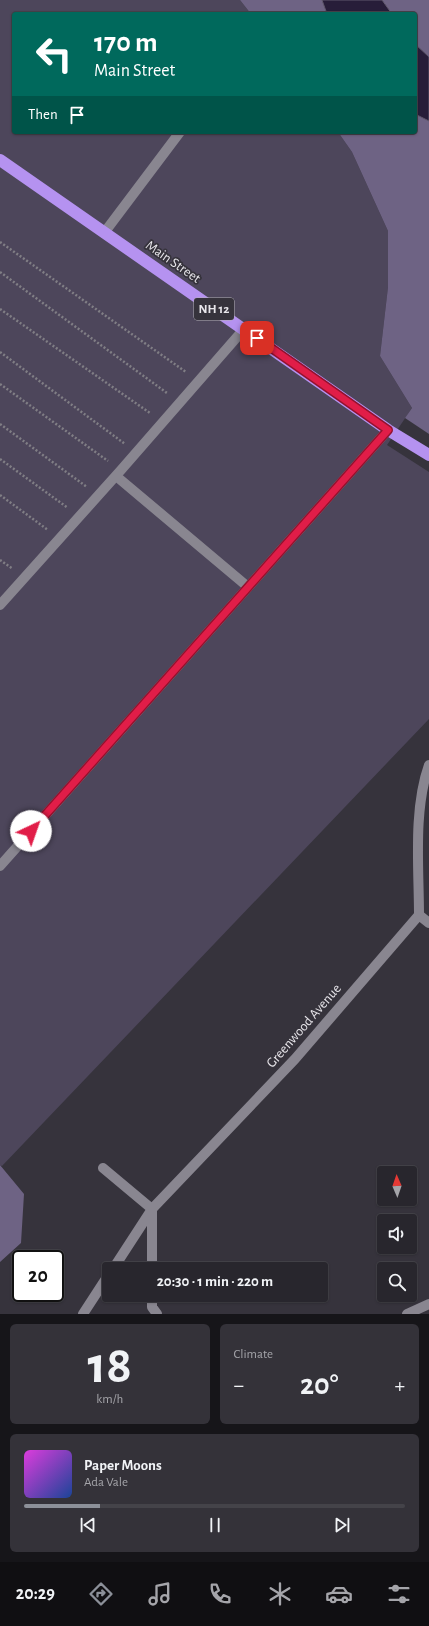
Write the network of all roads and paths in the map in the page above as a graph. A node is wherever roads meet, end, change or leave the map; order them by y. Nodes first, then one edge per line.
1 (178, 134) edge
2 (0, 160) edge
3 (104, 232) junction
4 (0, 242) edge
5 (0, 272) edge
6 (0, 309) edge
7 (244, 329) junction
8 (0, 352) edge
9 (200, 381) junction
10 (0, 384) edge
11 (181, 403) junction
12 (164, 422) junction
13 (0, 424) edge
14 (388, 430) junction
15 (137, 452) junction
16 (429, 455) edge
17 (0, 459) edge
18 (119, 473) junction
19 (0, 495) edge
20 (99, 495) junction
21 (80, 517) junction
22 (60, 539) junction
23 (248, 587) junction
24 (0, 605) edge
25 (429, 765) edge
26 (0, 866) edge
27 (419, 915) junction
28 (429, 923) edge
29 (103, 1168) dead end
30 (152, 1209) junction
31 (117, 1262) edge
32 (152, 1262) edge
33 (102, 1285) edge
34 (152, 1302) edge
35 (429, 1304) edge
36 (83, 1314) edge
37 (157, 1314) edge
38 (407, 1314) edge

1 - 3 street
2 - 3 highway, Main Street / NH 12
3 - 7 highway, Main Street / NH 12
4 - 9 path
5 - 11 path
6 - 12 path
7 - 9 street
7 - 14 highway, Main Street / NH 12
8 - 15 path
9 - 11 street
10 - 18 path
11 - 12 street
12 - 15 street
13 - 20 path
14 - 16 highway, Main Street / NH 12
14 - 23 street
15 - 18 street
17 - 21 path
18 - 20 street
18 - 23 street
19 - 22 path
20 - 21 street
21 - 22 street
22 - 24 street
23 - 26 street
25 - 27 street
27 - 28 street
27 - 30 street, Greenwood Avenue
29 - 30 street
30 - 31 street, Greenwood Avenue
30 - 32 street
33 - 36 street
34 - 37 street
35 - 38 street

